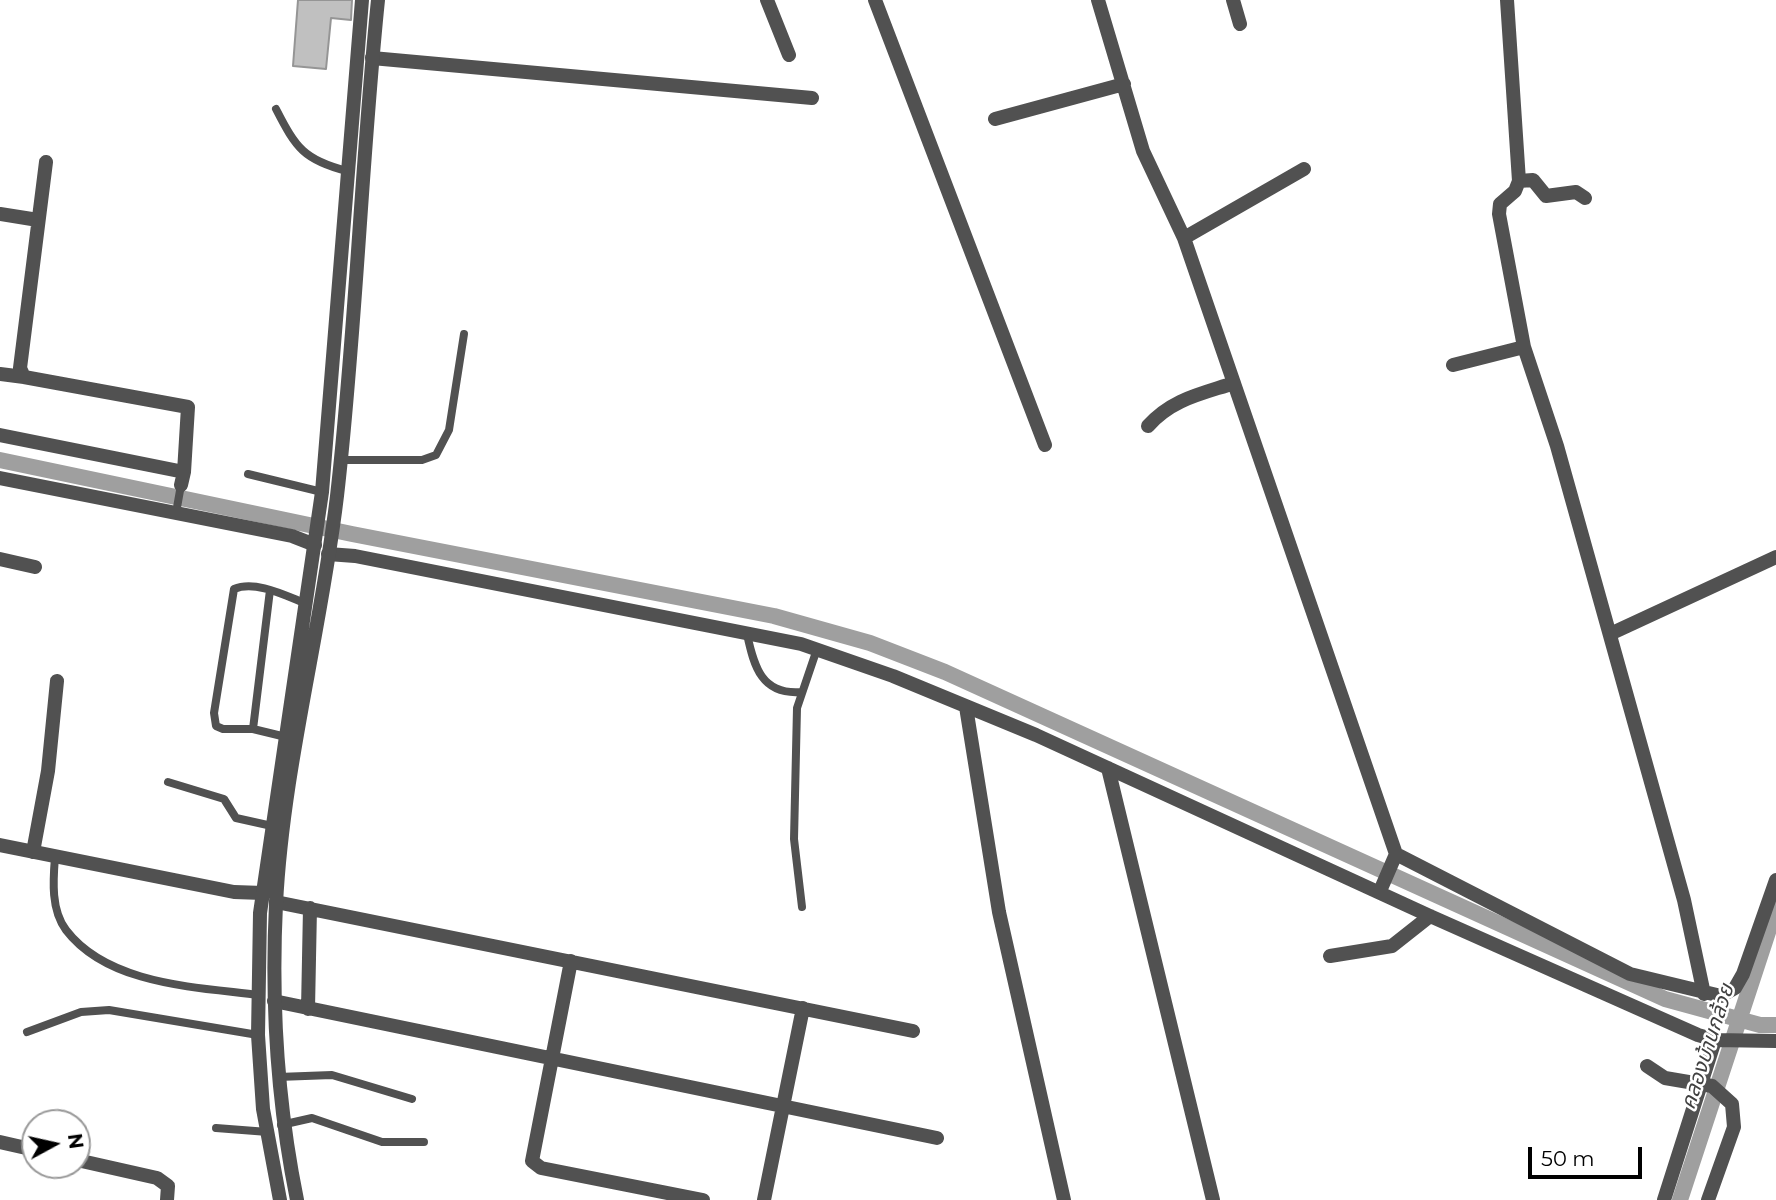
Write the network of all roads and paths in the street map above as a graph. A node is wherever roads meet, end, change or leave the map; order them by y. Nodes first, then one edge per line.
1 (362, 0) edge
2 (379, 0) edge
3 (767, 0) edge
4 (875, 0) edge
5 (1098, 0) edge
6 (1233, 0) edge
7 (1507, 0) edge
8 (1240, 24) dead end
9 (789, 55) dead end
10 (372, 58) junction
11 (1124, 84) junction
12 (812, 99) dead end
13 (276, 109) dead end
14 (995, 120) dead end
15 (46, 162) dead end
16 (1304, 169) dead end
17 (347, 172) junction
18 (1519, 181) junction
19 (1585, 198) dead end
20 (0, 214) edge
21 (38, 220) junction
22 (1184, 239) junction
23 (464, 334) dead end
24 (1524, 347) junction
25 (1453, 365) dead end
26 (0, 374) edge
27 (24, 377) junction
28 (1234, 383) junction
29 (1149, 426) dead end
30 (0, 435) edge
31 (1045, 445) dead end
32 (340, 460) junction
33 (248, 474) dead end
34 (0, 478) edge
35 (183, 479) junction
36 (321, 492) junction
37 (176, 510) junction
38 (316, 542) junction
39 (330, 547) junction
40 (1776, 557) edge
41 (0, 559) edge
42 (35, 567) dead end
43 (270, 590) junction
44 (307, 604) junction
45 (747, 634) junction
46 (1610, 634) junction
47 (817, 649) junction
48 (57, 681) dead end
49 (802, 692) junction
50 (966, 707) junction
51 (253, 729) junction
52 (286, 737) junction
53 (1108, 768) junction
54 (168, 782) dead end
55 (272, 826) junction
56 (0, 845) edge
57 (33, 852) junction
58 (55, 857) junction
59 (1394, 859) junction
60 (1776, 880) edge
61 (1382, 888) junction
62 (263, 893) junction
63 (276, 902) junction
64 (802, 907) dead end
65 (310, 908) junction
66 (1430, 916) junction
67 (1330, 956) dead end
68 (570, 961) junction
69 (1704, 994) junction
70 (259, 995) junction
71 (274, 1001) junction
72 (803, 1008) junction
73 (308, 1009) junction
74 (913, 1031) dead end
75 (27, 1032) dead end
76 (258, 1035) junction
77 (1720, 1040) junction
78 (1776, 1041) edge
79 (550, 1059) junction
80 (1647, 1066) dead end
81 (278, 1077) junction
82 (1706, 1084) junction
83 (412, 1099) dead end
84 (783, 1106) junction
85 (281, 1125) junction
86 (216, 1128) dead end
87 (268, 1132) junction
88 (937, 1138) dead end
89 (0, 1142) edge
90 (424, 1142) dead end
91 (21, 1147) edge
92 (91, 1163) edge
93 (167, 1200) edge
94 (280, 1200) edge
95 (297, 1200) edge
96 (702, 1200) edge
97 (764, 1200) edge
98 (1064, 1200) edge
99 (1213, 1200) edge
100 (1664, 1200) edge
101 (1708, 1200) edge

1 - 17 street
2 - 10 street
3 - 9 street
4 - 31 street
5 - 11 street
6 - 8 street
7 - 18 street
10 - 12 street
10 - 32 street
11 - 14 street
11 - 22 street
13 - 17 lane
15 - 21 street
16 - 22 street
17 - 36 street
18 - 19 street
18 - 24 street
20 - 21 street
21 - 27 street
22 - 28 street
23 - 32 lane
24 - 25 street
24 - 46 street
26 - 27 street
27 - 35 street
28 - 29 street
28 - 59 street
30 - 35 street
32 - 39 street
33 - 36 lane
34 - 37 street
35 - 37 lane
36 - 38 street
37 - 38 street
38 - 39 street
38 - 44 street
39 - 45 street
39 - 63 street
40 - 46 street
41 - 42 street
43 - 44 lane
43 - 51 lane
43 - 51 lane
44 - 52 street
45 - 47 street
45 - 49 lane
46 - 69 street
47 - 49 lane
47 - 50 street
48 - 57 street
49 - 64 lane
50 - 53 street
50 - 98 street
51 - 52 lane
52 - 55 street
53 - 61 street
53 - 99 street
54 - 55 lane
55 - 62 street
56 - 57 street
57 - 58 street
58 - 62 street
58 - 70 lane
59 - 61 street
59 - 69 street
60 - 69 street
61 - 66 street
62 - 70 street
63 - 65 street
63 - 71 street
65 - 68 street
65 - 73 street
66 - 67 street
66 - 77 street
68 - 72 street
68 - 79 street
70 - 76 street
71 - 73 street
71 - 81 street
72 - 74 street
72 - 84 street
73 - 79 street
75 - 76 lane
76 - 87 street
77 - 78 street
77 - 82 street
79 - 84 street
79 - 96 street
80 - 82 street
81 - 83 lane
81 - 85 street
82 - 100 street
82 - 101 street
84 - 88 street
84 - 97 street
85 - 90 lane
85 - 95 street
86 - 87 lane
87 - 94 street
89 - 91 street
92 - 93 street

